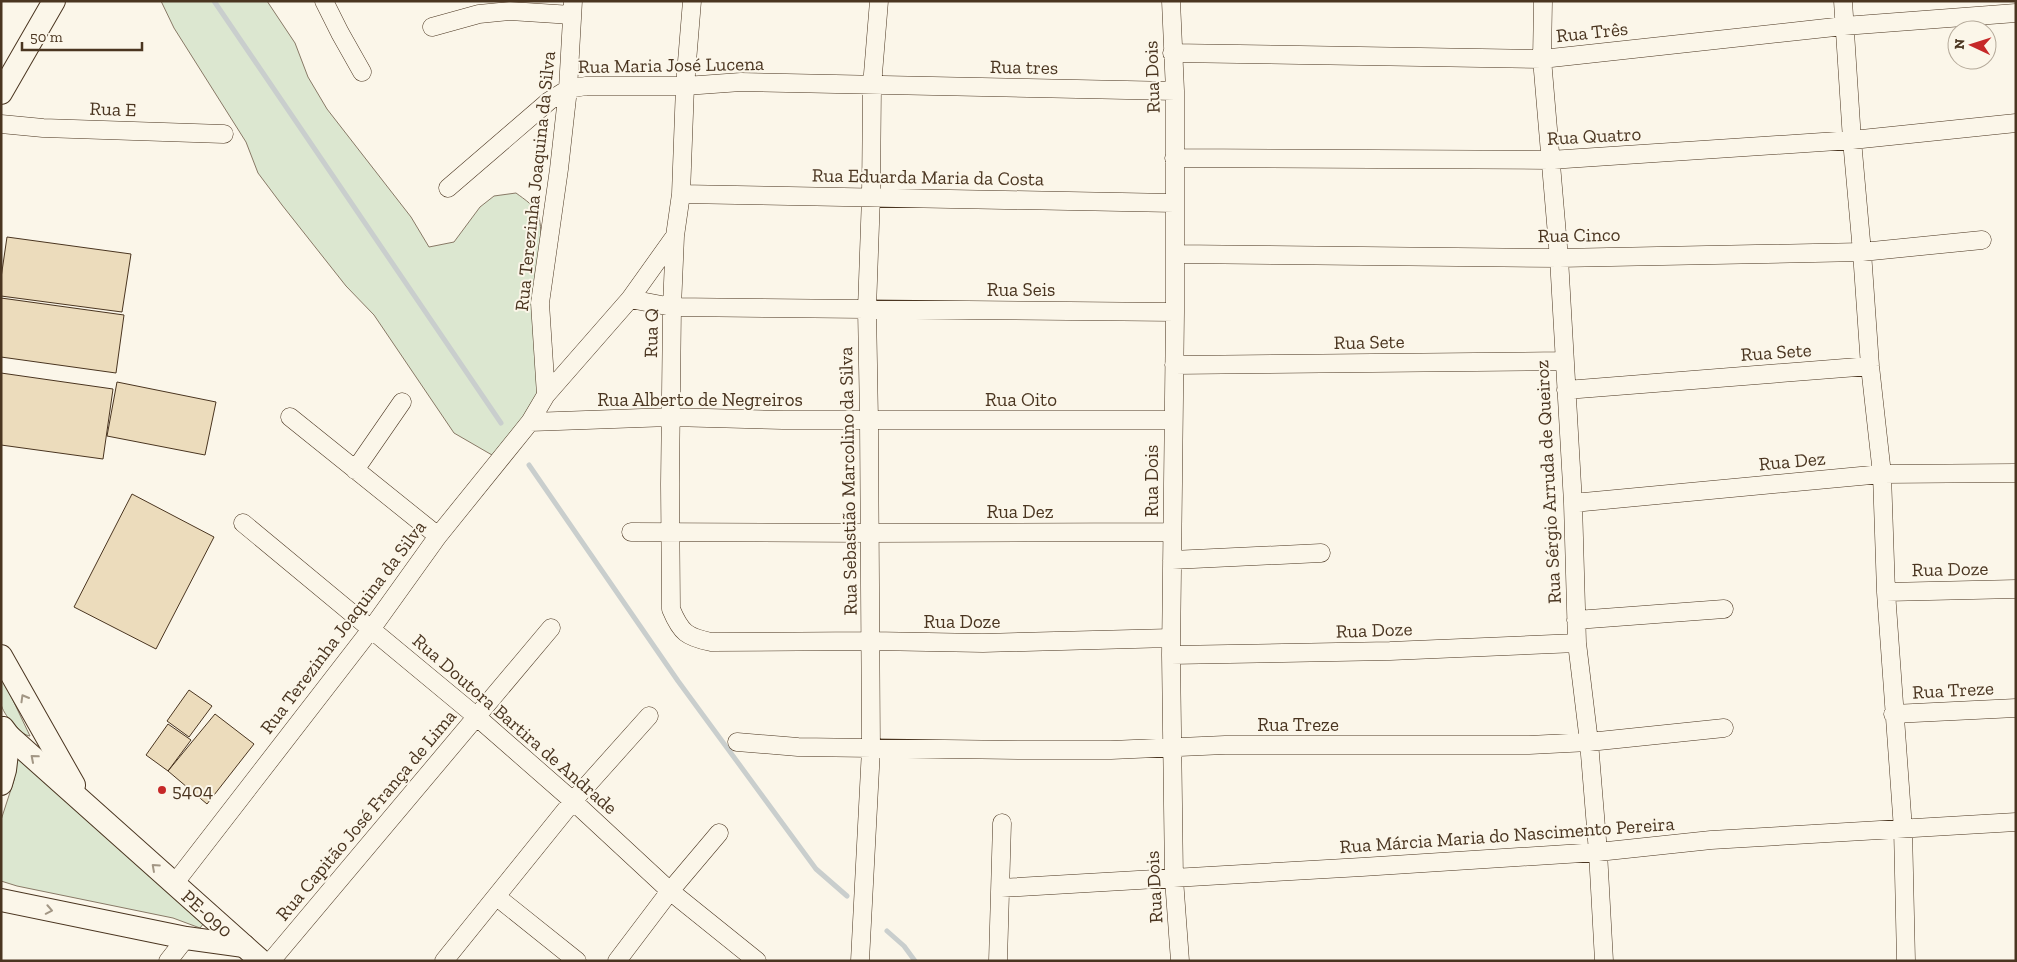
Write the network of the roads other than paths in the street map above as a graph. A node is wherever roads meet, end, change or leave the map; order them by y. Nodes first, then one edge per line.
1 (54, 1) edge
2 (324, 1) edge
3 (692, 1) edge
4 (879, 1) edge
5 (1171, 1) edge
6 (1543, 1) edge
7 (1843, 1) edge
8 (572, 8) edge
9 (2016, 13) edge
10 (1844, 26) junction
11 (432, 27) dead end
12 (1172, 53) junction
13 (1542, 59) junction
14 (362, 72) dead end
15 (685, 86) junction
16 (872, 86) junction
17 (568, 89) junction
18 (1175, 91) junction
19 (1, 93) edge
20 (2016, 123) edge
21 (1, 124) edge
22 (224, 134) dead end
23 (1852, 140) junction
24 (1174, 158) junction
25 (1550, 160) junction
26 (448, 188) dead end
27 (680, 194) junction
28 (871, 196) junction
29 (1174, 203) junction
30 (675, 236) junction
31 (1982, 240) dead end
32 (1862, 252) junction
33 (1175, 254) junction
34 (1559, 258) junction
35 (630, 299) junction
36 (672, 307) junction
37 (867, 310) junction
38 (1175, 312) junction
39 (1564, 361) junction
40 (1174, 365) junction
41 (1870, 366) junction
42 (1566, 390) junction
43 (546, 395) junction
44 (402, 402) dead end
45 (290, 417) dead end
46 (670, 417) junction
47 (870, 420) junction
48 (1173, 420) junction
49 (530, 422) junction
50 (355, 470) junction
51 (2016, 473) edge
52 (1882, 474) junction
53 (1573, 503) junction
54 (243, 523) dead end
55 (631, 532) dead end
56 (671, 532) junction
57 (1172, 532) junction
58 (869, 533) junction
59 (438, 536) junction
60 (1321, 553) dead end
61 (1172, 560) junction
62 (2016, 589) edge
63 (1886, 592) junction
64 (1724, 609) dead end
65 (1576, 620) junction
66 (372, 628) junction
67 (552, 628) dead end
68 (872, 640) junction
69 (711, 642) joint
70 (1577, 643) junction
71 (1171, 646) junction
72 (1, 656) edge
73 (2016, 708) edge
74 (1893, 714) junction
75 (648, 716) dead end
76 (477, 717) junction
77 (1724, 728) dead end
78 (5, 730) edge
79 (737, 742) dead end
80 (1589, 742) junction
81 (1172, 748) junction
82 (872, 749) junction
83 (1, 784) edge
84 (83, 801) junction
85 (573, 801) junction
86 (2016, 822) edge
87 (1002, 823) dead end
88 (1903, 829) junction
89 (719, 833) dead end
90 (1598, 852) junction
91 (1174, 879) junction
92 (174, 884) junction
93 (1001, 888) junction
94 (670, 891) junction
95 (497, 897) junction
96 (1, 900) edge
97 (186, 938) junction
98 (244, 946) junction
99 (998, 952) edge
100 (168, 961) edge
101 (261, 961) edge
102 (271, 961) edge
103 (444, 961) edge
104 (577, 961) edge
105 (618, 961) edge
106 (757, 961) edge
107 (860, 961) edge
108 (1180, 961) edge
109 (1604, 961) edge
110 (1906, 961) edge

1 - 19 main road
2 - 14 street
3 - 15 street, Rua Q
4 - 16 street, Rua Sebastião Marcolino da Silva
5 - 12 street, Rua Dois
6 - 13 street, Rua Sérgio Arruda de Queiroz
7 - 10 street
8 - 11 street
8 - 17 street, Rua Terezinha Joaquina da Silva
9 - 10 street, Rua Três
10 - 13 street, Rua Três
10 - 23 street
12 - 13 street, Rua Três
12 - 18 street, Rua Dois
13 - 25 street, Rua Sérgio Arruda de Queiroz
15 - 16 street, Rua Maria José Lucena
15 - 17 street, Rua Maria José Lucena
15 - 27 street, Rua Q
16 - 18 street, Rua tres
16 - 28 street, Rua Sebastião Marcolino da Silva
17 - 26 street, Rua Maria José Lucena
17 - 43 street, Rua Terezinha Joaquina da Silva
18 - 24 street, Rua Dois
20 - 23 street, Rua Quatro
21 - 22 street, Rua E
23 - 25 street, Rua Quatro
23 - 32 street
24 - 25 street, Rua Quatro
24 - 29 street, Rua Dois
25 - 34 street, Rua Sérgio Arruda de Queiroz
27 - 28 street, Rua Eduarda Maria da Costa
27 - 30 street, Rua Q
28 - 29 street, Rua Eduarda Maria da Costa
28 - 37 street, Rua Sebastião Marcolino da Silva
29 - 33 street, Rua Dois
30 - 35 street, Rua Terezinha Joaquina da Silva
30 - 36 street, Rua Q
31 - 32 street, Rua Cinco
32 - 34 street, Rua Cinco
32 - 41 street
33 - 34 street, Rua Cinco
33 - 38 street, Rua Dois
34 - 39 street, Rua Sérgio Arruda de Queiroz
35 - 36 street, Rua Seis
35 - 43 street, Rua Terezinha Joaquina da Silva
36 - 37 street, Rua Seis
36 - 46 street, Rua Q
37 - 38 street, Rua Seis
37 - 47 street, Rua Sebastião Marcolino da Silva
38 - 40 street, Rua Dois
39 - 40 street, Rua Sete
39 - 42 street, Rua Sérgio Arruda de Queiroz
40 - 48 street, Rua Dois
41 - 42 street, Rua Sete
41 - 52 street
42 - 53 street, Rua Sérgio Arruda de Queiroz
43 - 49 street, Rua Terezinha Joaquina da Silva
44 - 50 street
45 - 50 street
46 - 47 street, Rua Alberto de Negreiros
46 - 49 street, Rua Alberto de Negreiros
46 - 56 street, Rua Q
47 - 48 street, Rua Oito
47 - 58 street, Rua Sebastião Marcolino da Silva
48 - 57 street, Rua Dois
49 - 59 street, Rua Terezinha Joaquina da Silva
50 - 59 street
51 - 52 street, Rua Dez
52 - 53 street, Rua Dez
52 - 63 street
53 - 65 street, Rua Sérgio Arruda de Queiroz
54 - 66 street, Rua Doutora Bartira de Andrade
55 - 56 street, Rua Dez
56 - 58 street, Rua Dez
56 - 69 street, Rua Q
57 - 58 street, Rua Dez
57 - 61 street, Rua Dois
58 - 68 street, Rua Sebastião Marcolino da Silva
59 - 66 street, Rua Terezinha Joaquina da Silva
60 - 61 street
61 - 71 street, Rua Dois
62 - 63 street, Rua Doze
63 - 74 street
64 - 65 street
65 - 70 street, Rua Sérgio Arruda de Queiroz
66 - 76 street, Rua Doutora Bartira de Andrade
66 - 92 street, Rua Terezinha Joaquina da Silva
67 - 76 street, Rua Capitão José França de Lima
68 - 69 street, Rua Doze
68 - 71 street, Rua Doze
68 - 82 street, Rua Sebastião Marcolino da Silva
70 - 71 street, Rua Doze
70 - 80 street, Rua Sérgio Arruda de Queiroz
71 - 81 street, Rua Dois
84 -> 72 main road, PE-090
73 - 74 street, Rua Treze
74 - 88 street
75 - 85 street
76 - 85 street, Rua Doutora Bartira de Andrade
76 - 102 street, Rua Capitão José França de Lima
77 - 80 street, Rua Treze
78 - 83 main road, PE-090
84 -> 78 main road, PE-090 / PE-090
79 - 82 street, Rua Treze
80 - 81 street, Rua Treze
80 - 90 street, Rua Sérgio Arruda de Queiroz
81 - 82 street, Rua Treze
81 - 91 street, Rua Dois
82 - 107 street, Rua Sebastião Marcolino da Silva
92 -> 84 main road, PE-090 / PE-090
85 - 94 street, Rua Doutora Bartira de Andrade
85 - 95 street
86 - 88 street, Rua Márcia Maria do Nascimento Pereira
87 - 93 street
88 - 90 street, Rua Márcia Maria do Nascimento Pereira
88 - 110 street
89 - 94 street
90 - 91 street, Rua Márcia Maria do Nascimento Pereira
90 - 109 street, Rua Sérgio Arruda de Queiroz
91 - 93 street, Rua Márcia Maria do Nascimento Pereira
91 - 108 street, Rua Dois
92 - 98 main road, PE-090 / PE-090
93 - 99 street
94 - 105 street
94 - 106 street, Rua Doutora Bartira de Andrade
95 - 103 street
95 - 104 street
96 -> 97 main road, PE-090 / PE-090
97 - 98 main road, PE-090 / PE-090
97 - 100 street
98 - 101 main road, PE-090

